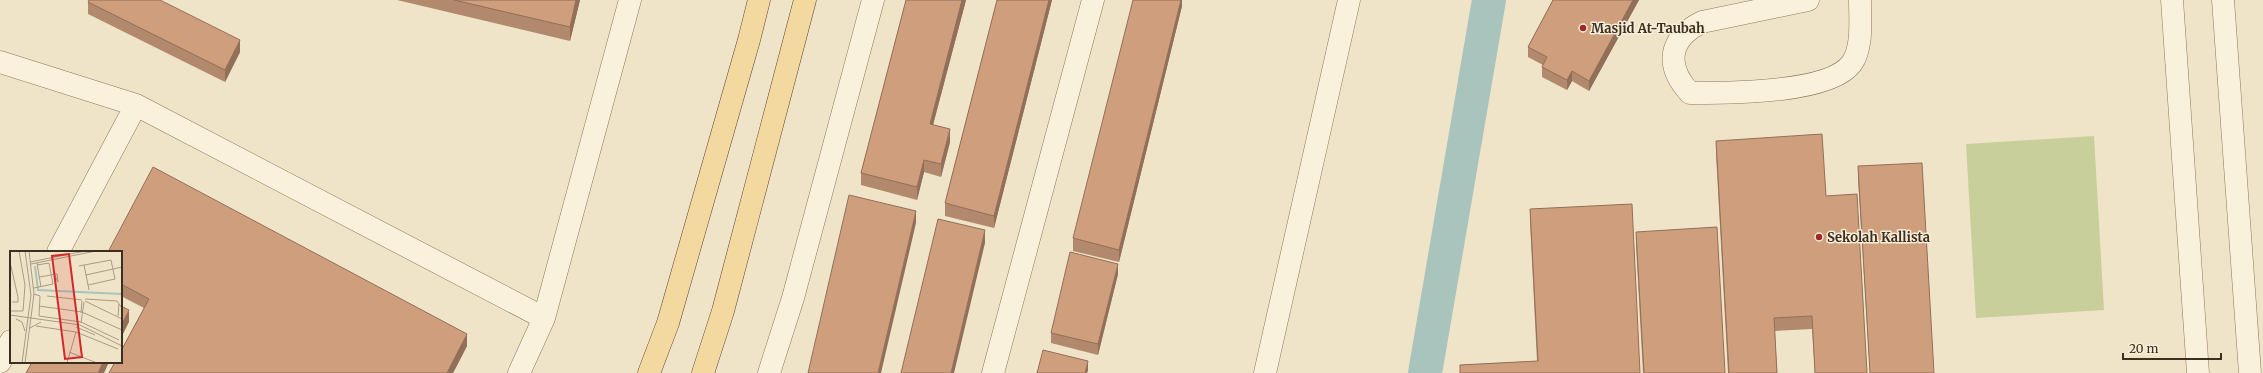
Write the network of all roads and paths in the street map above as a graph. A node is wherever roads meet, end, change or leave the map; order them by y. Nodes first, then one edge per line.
1 (630, 0) edge
2 (759, 0) edge
3 (805, 0) edge
4 (873, 0) edge
5 (1093, 0) edge
6 (1349, 0) edge
7 (1808, 0) edge
8 (1860, 0) edge
9 (2172, 0) edge
10 (2223, 0) edge
11 (0, 62) edge
12 (136, 105) junction
13 (59, 251) edge
14 (544, 318) junction
15 (10, 343) edge
16 (0, 362) edge
17 (519, 373) edge
18 (649, 373) edge
19 (703, 373) edge
20 (769, 373) edge
21 (993, 373) edge
22 (1265, 373) edge
23 (2198, 373) edge
24 (2250, 373) edge

1 - 14 street
2 - 18 main road
3 - 19 main road
4 - 20 street
5 - 21 street
6 - 22 street
7 - 8 street
9 - 23 street
10 - 24 street
11 - 12 street
12 - 13 street
12 - 14 street
14 - 17 street
15 - 16 street

